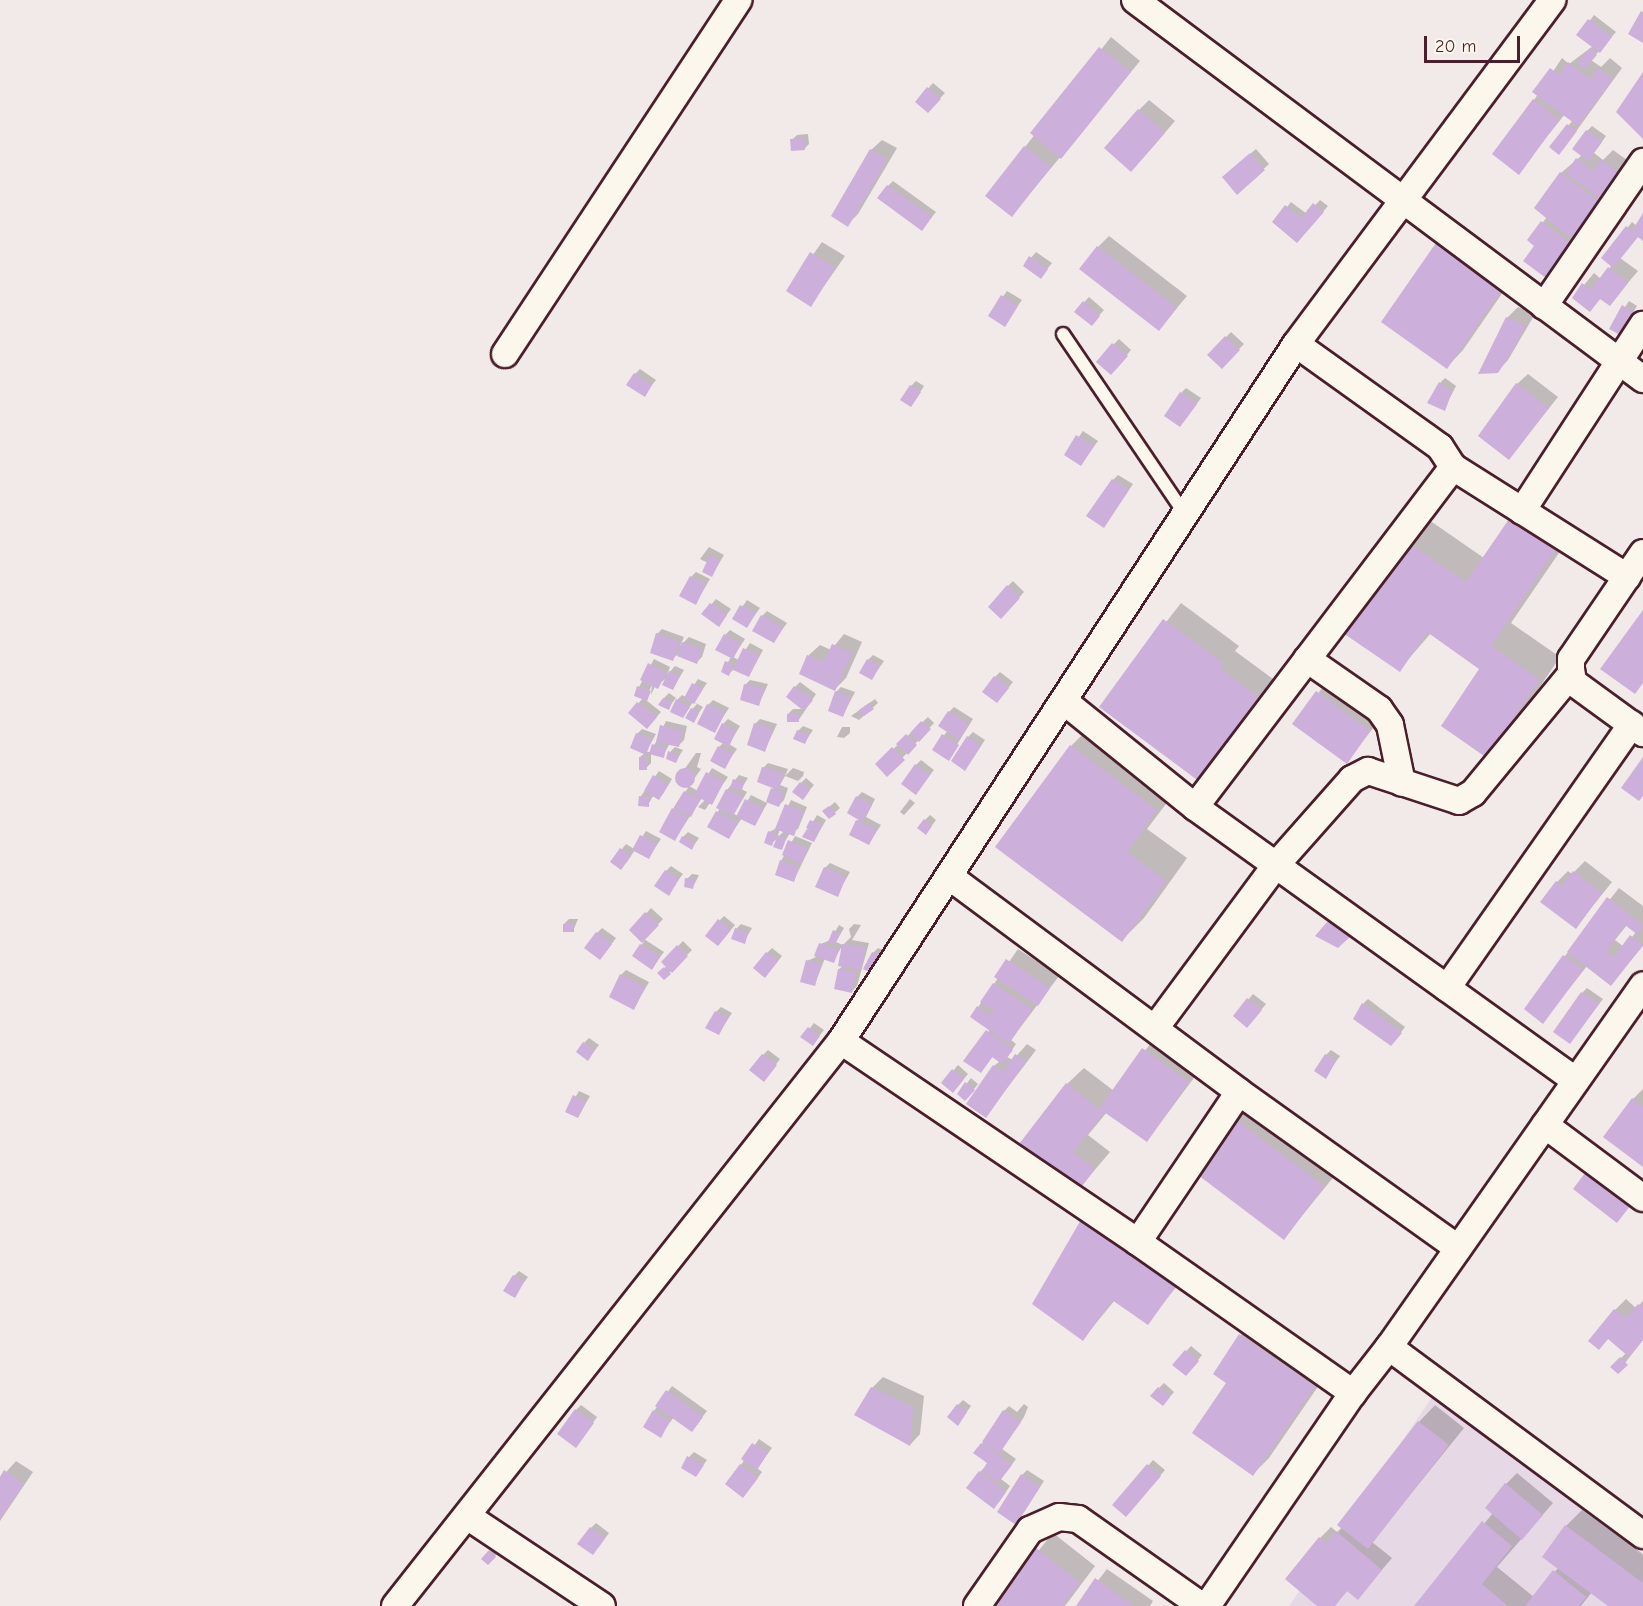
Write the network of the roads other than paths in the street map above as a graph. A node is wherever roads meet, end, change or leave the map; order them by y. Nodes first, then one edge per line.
1 (738, 0) edge
2 (1135, 0) edge
3 (1552, 0) edge
4 (1643, 162) edge
5 (1403, 197) junction
6 (1544, 306) junction
7 (1643, 324) edge
8 (1063, 334) dead end
9 (1296, 344) junction
10 (504, 354) dead end
11 (1619, 361) junction
12 (1643, 379) edge
13 (1453, 468) junction
14 (1522, 511) junction
15 (1186, 515) junction
16 (1643, 554) edge
17 (1627, 577) junction
18 (1307, 660) junction
19 (1571, 674) junction
20 (1065, 702) junction
21 (1637, 728) edge
22 (1402, 783) junction
23 (1195, 807) junction
24 (1276, 865) junction
25 (950, 878) junction
26 (1643, 985) edge
27 (1447, 988) junction
28 (1156, 1027) junction
29 (841, 1041) junction
30 (1576, 1081) junction
31 (1239, 1092) junction
32 (1545, 1125) junction
33 (1643, 1198) edge
34 (1138, 1242) junction
35 (1458, 1248) junction
36 (1389, 1347) junction
37 (1353, 1393) junction
38 (466, 1515) junction
39 (1643, 1535) edge
40 (395, 1606) edge
41 (602, 1606) edge
42 (977, 1606) edge
43 (1202, 1606) edge
44 (1207, 1606) edge

1 - 10 street
2 - 5 street
3 - 5 street
4 - 6 street
5 - 6 street
5 - 9 street
6 - 11 street
7 - 11 street
8 - 15 lane
9 - 13 street
9 - 15 street
11 - 12 street
11 - 14 street
13 - 14 street
13 - 18 street
14 - 17 street
15 - 20 street
16 - 17 street
17 - 19 street
18 - 22 street
18 - 23 street
19 - 21 street
19 - 22 street
20 - 23 street
20 - 25 street
21 - 27 street
22 - 24 street
23 - 24 street
24 - 27 street
24 - 28 street
25 - 28 street
25 - 29 street
26 - 30 street
27 - 30 street
28 - 31 street
29 - 34 street
29 - 38 street
30 - 32 street
31 - 34 street
31 - 35 street
32 - 33 street
32 - 35 street
34 - 37 street
35 - 36 street
36 - 37 street
36 - 39 street
37 - 44 street
38 - 40 street
38 - 41 street
42 - 43 street

